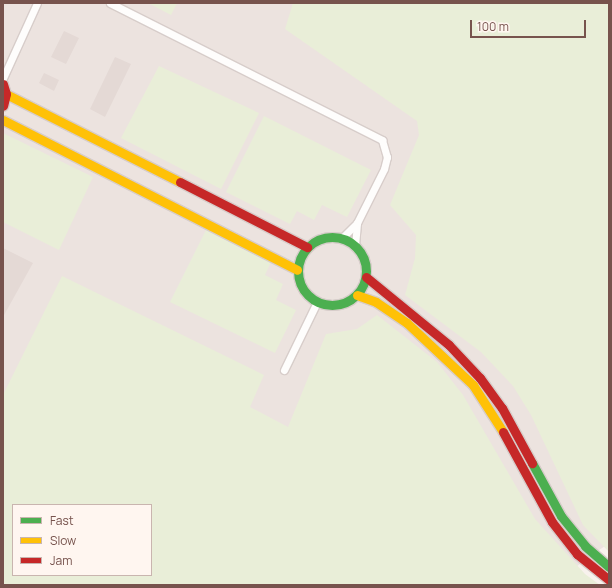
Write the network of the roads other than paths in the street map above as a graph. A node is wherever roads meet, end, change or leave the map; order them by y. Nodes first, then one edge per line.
1 (37, 3) edge
2 (110, 3) edge
3 (11, 56) junction
4 (3, 61) edge
5 (3, 78) edge
6 (3, 84) edge
7 (6, 94) junction
8 (3, 106) edge
9 (3, 120) edge
10 (357, 223) junction
11 (342, 238) junction
12 (355, 246) junction
13 (308, 247) junction
14 (297, 270) junction
15 (366, 277) junction
16 (357, 296) junction
17 (317, 302) junction
18 (284, 370) dead end
19 (609, 567) edge
20 (609, 580) edge

1 - 3 street
2 - 10 street
3 - 4 street
3 - 5 street
6 - 7 street
7 - 8 street
7 - 13 street
9 - 14 street
10 - 11 street
10 - 12 street
11 - 12 street
11 - 13 street
12 - 15 street
13 - 14 street
14 - 17 street
15 - 16 street
15 - 19 street
16 - 17 street
16 - 20 street
17 - 18 street

